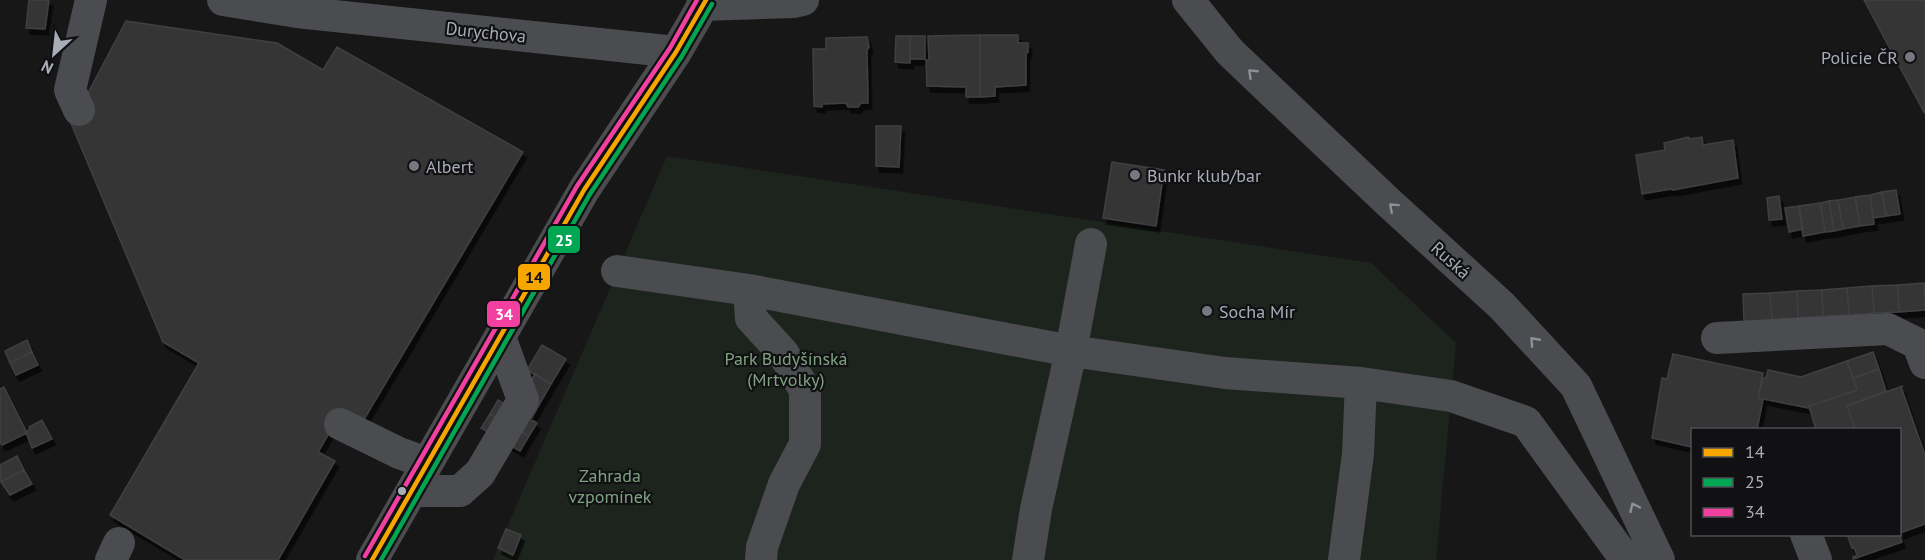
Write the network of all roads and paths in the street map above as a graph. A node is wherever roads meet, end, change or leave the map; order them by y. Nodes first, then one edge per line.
1 (91, 0) edge
2 (224, 0) edge
3 (803, 0) edge
4 (1188, 0) edge
5 (704, 3) edge
6 (295, 6) edge
7 (676, 52) junction
8 (79, 110) dead end
9 (1091, 244) dead end
10 (617, 271) dead end
11 (749, 290) junction
12 (500, 337) junction
13 (1717, 338) dead end
14 (1071, 351) junction
15 (1925, 363) edge
16 (1361, 382) junction
17 (340, 424) dead end
18 (427, 464) junction
19 (412, 491) junction
20 (1807, 536) edge
21 (372, 560) edge
22 (761, 560) edge
23 (1028, 560) edge
24 (1344, 560) edge
25 (1626, 560) edge
26 (1659, 560) edge
27 (1816, 560) edge

1 - 8 street
2 - 6 street, Durychova
3 - 5 street
26 -> 4 street, Ruská
5 - 7 street
6 - 7 street, Durychova
7 - 12 street
9 - 14 street
10 - 11 street
11 - 14 street
11 - 22 street
12 - 18 street
12 - 19 street
13 - 15 street
14 - 16 street
14 - 23 street
16 - 24 street
16 - 25 street
17 - 18 street
18 - 19 street
19 - 21 street
20 - 27 street

